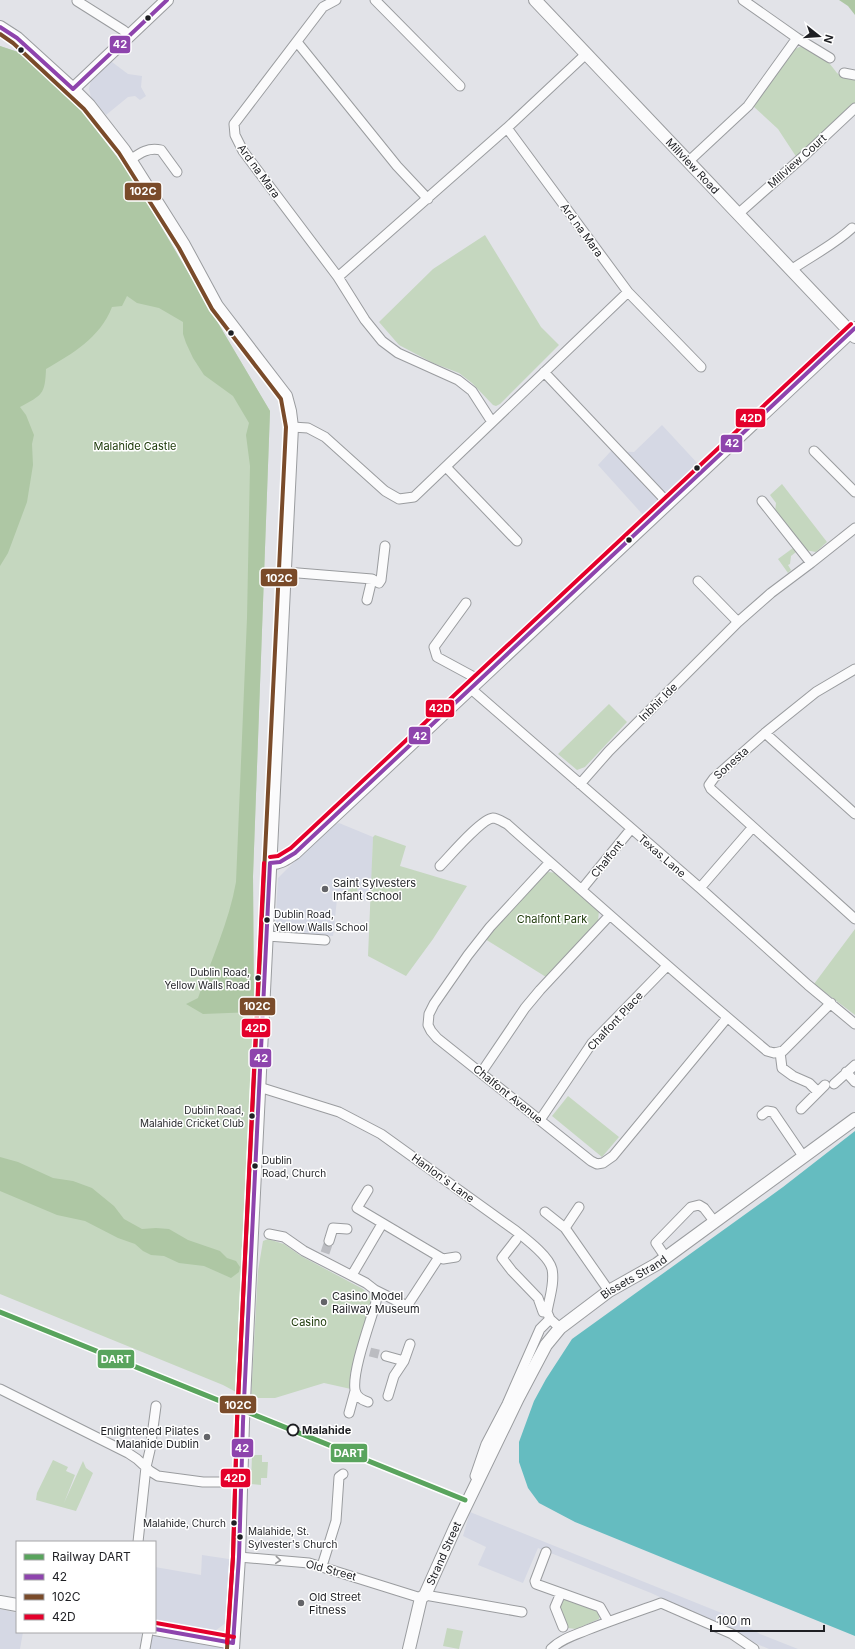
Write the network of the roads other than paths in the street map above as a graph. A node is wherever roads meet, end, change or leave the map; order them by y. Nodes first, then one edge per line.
1 (167, 0) edge
2 (336, 0) edge
3 (375, 0) edge
4 (535, 0) edge
5 (743, 0) edge
6 (77, 2) dead end
7 (0, 27) edge
8 (130, 36) junction
9 (797, 38) junction
10 (297, 42) junction
11 (586, 54) junction
12 (830, 58) dead end
13 (844, 73) dead end
14 (855, 75) edge
15 (460, 86) dead end
16 (73, 89) junction
17 (855, 108) edge
18 (507, 128) junction
19 (130, 160) junction
20 (689, 160) junction
21 (177, 172) dead end
22 (428, 199) junction
23 (738, 214) junction
24 (852, 228) dead end
25 (790, 270) junction
26 (338, 277) junction
27 (628, 292) junction
28 (854, 332) edge
29 (701, 367) dead end
30 (544, 372) junction
31 (492, 422) junction
32 (292, 426) junction
33 (814, 451) dead end
34 (446, 467) junction
35 (855, 492) edge
36 (762, 501) dead end
37 (669, 504) junction
38 (855, 528) edge
39 (517, 541) dead end
40 (385, 546) dead end
41 (811, 563) junction
42 (286, 572) junction
43 (372, 579) junction
44 (698, 581) dead end
45 (367, 600) dead end
46 (466, 604) dead end
47 (738, 622) junction
48 (853, 673) edge
49 (474, 684) junction
50 (765, 733) junction
51 (580, 784) junction
52 (855, 814) edge
53 (752, 828) junction
54 (631, 829) junction
55 (550, 862) junction
56 (270, 863) junction
57 (440, 866) dead end
58 (700, 888) junction
59 (582, 889) junction
60 (610, 915) junction
61 (855, 919) edge
62 (267, 936) junction
63 (325, 940) dead end
64 (667, 966) junction
65 (831, 1003) junction
66 (728, 1018) junction
67 (855, 1024) edge
68 (780, 1052) junction
69 (855, 1065) edge
70 (846, 1072) junction
71 (481, 1073) junction
72 (855, 1082) edge
73 (259, 1087) junction
74 (818, 1092) junction
75 (801, 1109) dead end
76 (762, 1115) dead end
77 (855, 1119) edge
78 (540, 1120) junction
79 (803, 1156) junction
80 (368, 1190) dead end
81 (579, 1207) dead end
82 (545, 1212) dead end
83 (714, 1221) junction
84 (382, 1224) junction
85 (565, 1228) junction
86 (347, 1230) dead end
87 (269, 1234) dead end
88 (516, 1240) dead end
89 (329, 1241) tunnel mouth
90 (662, 1252) dead end
91 (439, 1257) junction
92 (456, 1257) dead end
93 (352, 1275) junction
94 (375, 1290) junction
95 (609, 1291) junction
96 (549, 1316) junction
97 (560, 1328) junction
98 (410, 1344) dead end
99 (386, 1356) tunnel mouth
100 (404, 1361) junction
101 (0, 1389) edge
102 (355, 1391) junction
103 (388, 1396) dead end
104 (368, 1402) dead end
105 (156, 1406) dead end
106 (349, 1413) dead end
107 (146, 1467) junction
108 (343, 1474) dead end
109 (241, 1482) junction
110 (475, 1489) junction
111 (468, 1504) joint
112 (138, 1541) edge
113 (546, 1552) dead end
114 (239, 1557) junction
115 (322, 1566) junction
116 (561, 1593) junction
117 (423, 1596) junction
118 (0, 1602) edge
119 (16, 1605) edge
120 (522, 1611) dead end
121 (608, 1621) junction
122 (563, 1627) dead end
123 (156, 1629) edge
124 (148, 1633) edge
125 (564, 1645) edge
126 (233, 1646) edge
127 (145, 1649) edge
128 (409, 1649) edge
129 (551, 1649) edge
130 (754, 1649) edge

1 - 8 street
2 - 10 street, Ard na Mara
3 - 15 street
4 - 11 street, Millview Road
5 - 9 street
6 - 8 street
7 - 16 street
8 - 16 street
9 - 12 street
9 - 20 street
10 - 22 street
10 - 26 street, Ard na Mara
11 - 18 street
11 - 20 street, Millview Road
13 - 14 street
16 - 19 street
17 - 23 street, Millview Court
18 - 22 street
18 - 27 street, Ard na Mara
19 - 21 street
19 - 32 street
20 - 23 street, Millview Road
22 - 26 street
23 - 25 street, Millview Road
24 - 25 street
25 - 28 street, Millview Road
26 - 31 street, Ard na Mara
27 - 29 street, Ard na Mara
27 - 30 street
28 - 37 street
30 - 31 street
30 - 37 street
31 - 34 street
32 - 34 street
32 - 42 street
33 - 35 street
34 - 39 street
36 - 41 street
37 - 49 street
38 - 41 street, Inbhir Ide
40 - 43 street
41 - 47 street, Inbhir Ide
42 - 43 street
42 - 56 street
43 - 45 street
44 - 47 street
46 - 49 street, Texas Lane
47 - 51 street, Inbhir Ide
48 - 50 street, Sonesta
49 - 51 street, Texas Lane
49 - 56 street
50 - 52 street
50 - 53 street, Sonesta
51 - 54 street, Texas Lane
53 - 58 street
53 - 61 street, Sonesta
54 - 58 street, Texas Lane
54 - 59 street, Chalfont
55 - 57 street
55 - 59 street
55 - 71 street, Chalfont Avenue
56 - 62 street
58 - 65 street, Texas Lane
59 - 60 street
60 - 64 street
60 - 71 street
62 - 63 street
62 - 73 street
64 - 66 street
64 - 78 street, Chalfont Place
65 - 67 street, Texas Lane
65 - 68 street
66 - 68 street
66 - 78 street, Chalfont Avenue
68 - 74 street
69 - 70 street
70 - 72 street
70 - 74 street
71 - 78 street, Chalfont Avenue
73 - 96 street, Hanlon's Lane
73 - 109 street
74 - 75 street
76 - 79 street
77 - 79 street, Bissets Strand
79 - 83 street, Bissets Strand
80 - 84 street
81 - 85 street
82 - 85 street
83 - 90 street
83 - 95 street, Bissets Strand
84 - 91 street
84 - 93 street
85 - 95 street
86 - 89 street
87 - 93 street
88 - 96 street
91 - 92 street
91 - 94 street
93 - 94 street
94 - 102 street
95 - 97 street, Bissets Strand
96 - 97 street
96 - 110 street, Bissets Strand
97 - 110 street, Bissets Strand
98 - 100 street
99 - 100 street
100 - 103 street
101 - 107 street
102 - 104 street
102 - 106 street
105 - 107 street
107 - 109 street
107 - 112 street
108 - 115 street
109 - 114 street
110 - 111 street, Bissets Strand
111 - 117 street, Strand Street
113 - 116 street
114 -> 115 street, Old Street
114 - 126 street
115 - 117 street, Old Street
116 - 121 street
116 - 122 street
117 - 120 street, Old Street
117 - 128 street, Strand Street
118 - 119 street
121 - 125 street
121 - 130 street
123 - 126 street
124 - 127 street
125 - 129 street

